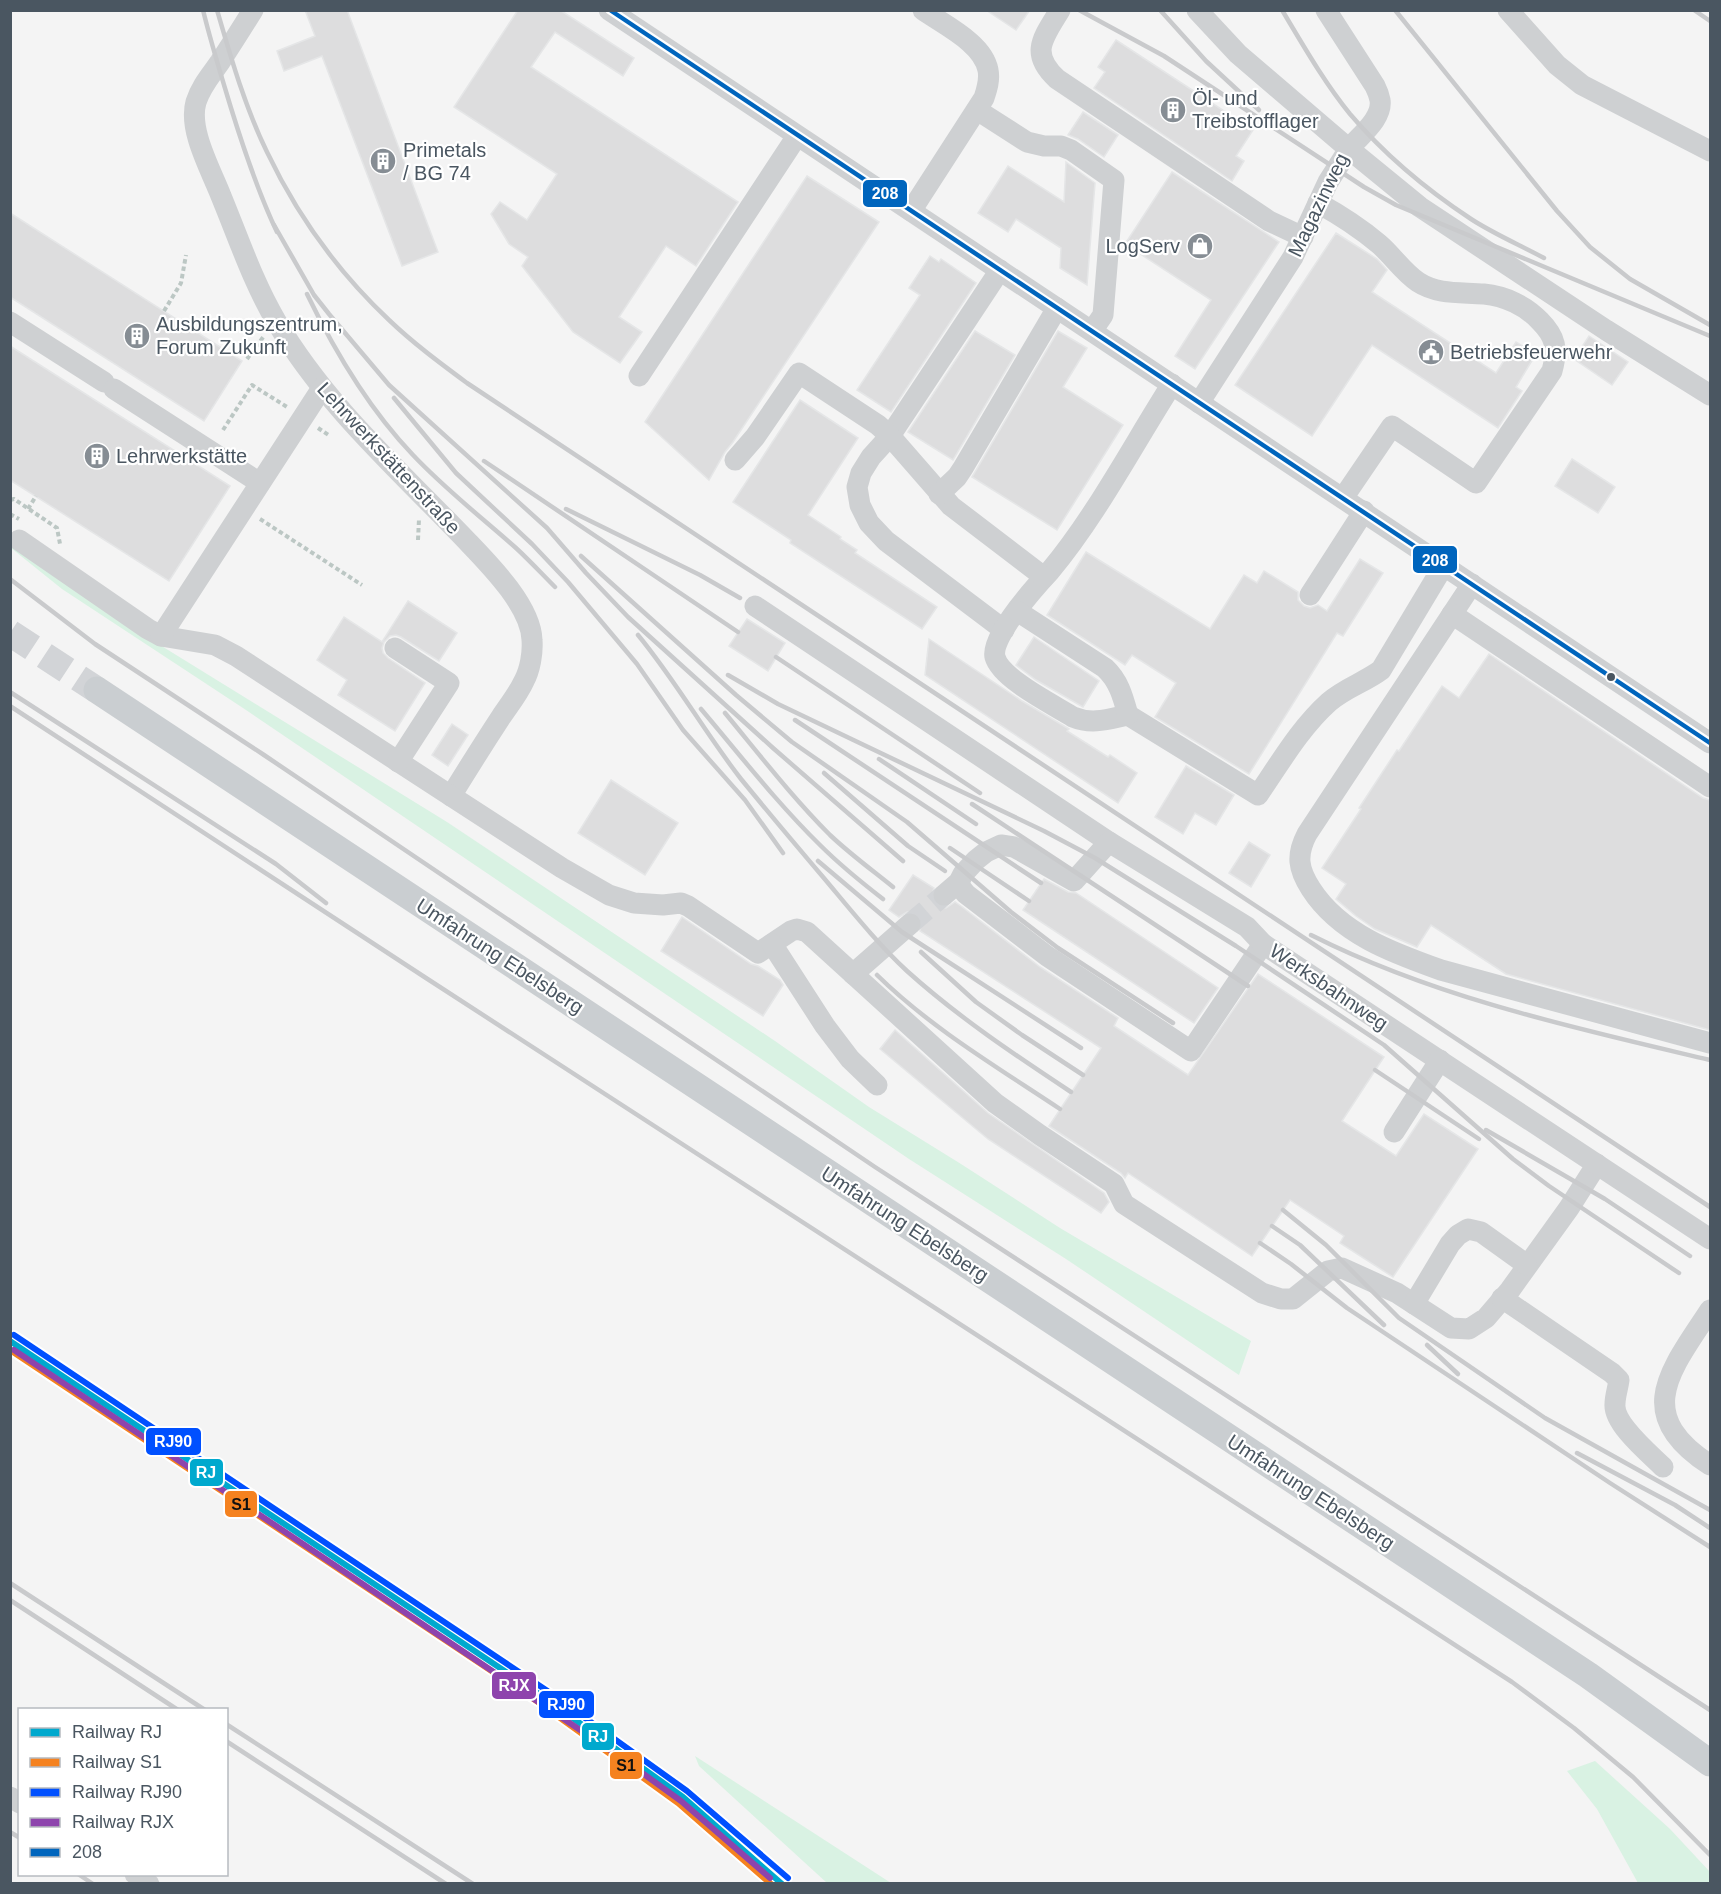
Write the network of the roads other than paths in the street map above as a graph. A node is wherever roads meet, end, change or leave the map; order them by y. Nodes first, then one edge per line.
1 (253, 10) edge
2 (609, 10) edge
3 (923, 10) edge
4 (1060, 10) edge
5 (1197, 10) edge
6 (1326, 10) edge
7 (1508, 10) edge
8 (977, 110) junction
9 (797, 136) junction
10 (1348, 149) junction
11 (1710, 151) edge
12 (1318, 203) junction
13 (911, 211) junction
14 (1303, 237) junction
15 (1000, 270) junction
16 (1058, 308) junction
17 (10, 322) edge
18 (1092, 331) junction
19 (639, 376) dead end
20 (1172, 384) junction
21 (322, 388) junction
22 (1710, 395) edge
23 (1199, 403) junction
24 (890, 436) junction
25 (735, 460) dead end
26 (260, 483) junction
27 (939, 494) junction
28 (1343, 498) junction
29 (1364, 511) junction
30 (19, 540) dead end
31 (1444, 565) junction
32 (1044, 577) junction
33 (1472, 584) junction
34 (1310, 595) dead end
35 (755, 606) dead end
36 (1017, 611) junction
37 (1452, 614) junction
38 (1004, 630) junction
39 (161, 636) junction
40 (395, 648) dead end
41 (97, 690) tunnel mouth
42 (1128, 715) junction
43 (1710, 743) edge
44 (398, 762) junction
45 (1710, 787) edge
46 (451, 796) junction
47 (1109, 842) junction
48 (910, 924) tunnel mouth
49 (1263, 944) junction
50 (765, 949) junction
51 (853, 974) junction
52 (1710, 1043) edge
53 (1440, 1060) junction
54 (877, 1085) dead end
55 (1394, 1132) dead end
56 (1597, 1164) junction
57 (1710, 1239) edge
58 (1527, 1265) junction
59 (1502, 1298) junction
60 (1414, 1304) junction
61 (1710, 1310) edge
62 (1710, 1465) edge
63 (1663, 1467) dead end
64 (1710, 1762) edge

1 - 21 street, Lehrwerkstättenstraße
2 - 9 street
3 - 8 street
4 - 14 street
5 - 10 street, Magazinweg
6 - 10 street
7 - 11 street
8 - 13 street
8 - 18 street
9 - 13 street
9 - 19 street
10 - 12 street, Magazinweg
10 - 22 street
12 - 14 street, Magazinweg
12 - 28 street
13 - 15 street
14 - 23 street, Magazinweg
15 - 16 street
15 - 24 street
16 - 18 street
16 - 27 street
17 - 26 street
18 - 20 street
20 - 23 street
20 - 32 street
21 - 26 street
21 - 46 street, Lehrwerkstättenstraße
23 - 28 street
24 - 25 street
24 - 27 street
24 - 38 street
26 - 39 street
27 - 32 street
28 - 29 street
29 - 31 street
29 - 34 street
30 - 39 street
31 - 33 street
31 - 42 street
32 - 36 street
33 - 37 street
33 - 43 street
35 - 47 street, Werksbahnweg
36 - 38 street
36 - 42 street
37 - 45 street
37 - 52 street
38 - 42 street
39 - 44 street
40 - 44 street
41 - 64 main road, Umfahrung Ebelsberg
44 - 46 street
46 - 50 street
47 - 49 street, Werksbahnweg
47 - 49 street
48 - 51 street
49 - 53 street, Werksbahnweg
50 - 51 street
50 - 54 street
51 - 60 street
53 - 55 street
53 - 56 street, Werksbahnweg
56 - 57 street, Werksbahnweg
56 - 58 street
58 - 59 street
58 - 60 street
59 - 60 street
59 - 63 street
61 - 62 street

